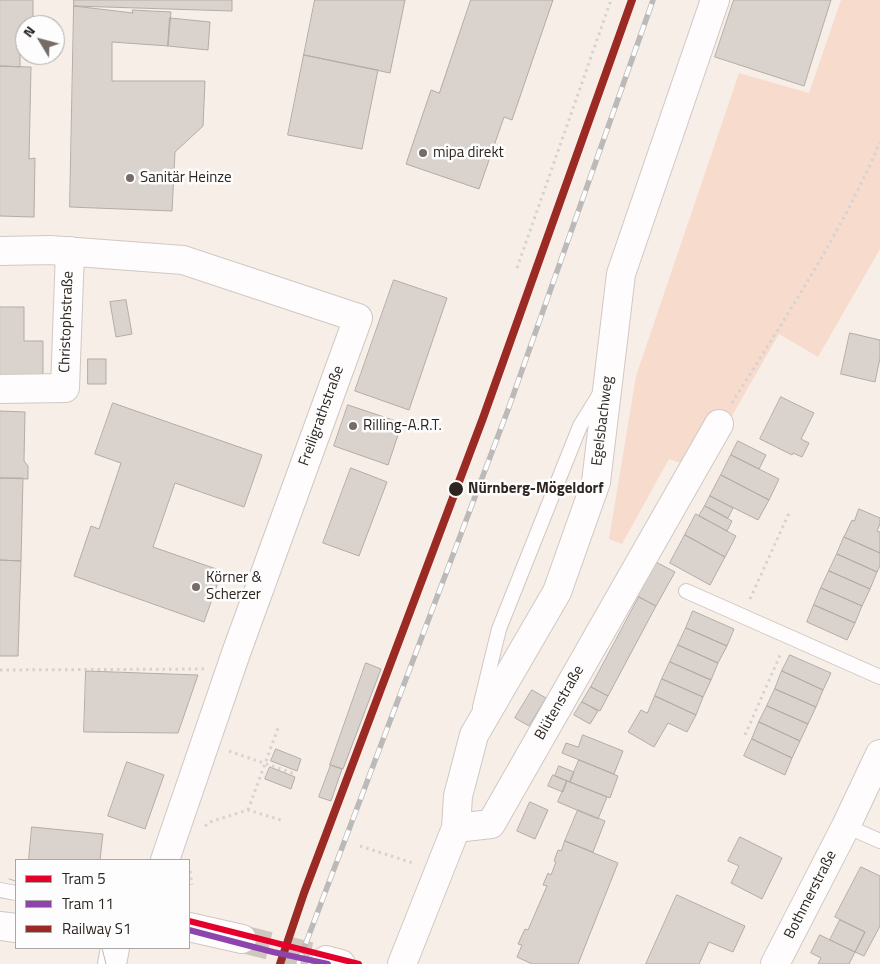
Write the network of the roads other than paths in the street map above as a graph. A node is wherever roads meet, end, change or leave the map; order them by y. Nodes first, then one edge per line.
1 (715, 0) edge
2 (0, 251) edge
3 (70, 252) junction
4 (608, 382) junction
5 (0, 389) edge
6 (719, 424) road end
7 (686, 591) dead end
8 (880, 677) edge
9 (474, 735) junction
10 (880, 754) edge
11 (846, 826) junction
12 (456, 828) junction
13 (880, 841) edge
14 (179, 859) edge
15 (0, 890) edge
16 (15, 893) edge
17 (0, 926) edge
18 (15, 928) edge
19 (190, 928) edge
20 (242, 939) tunnel mouth
21 (115, 949) edge
22 (112, 964) edge
23 (402, 964) edge
24 (775, 964) edge

1 - 4 street, Egelsbachweg
2 - 3 street, Freiligrathstraße
3 - 5 street, Christophstraße
3 - 14 street, Freiligrathstraße
4 - 9 lane
4 - 9 street, Egelsbachweg
6 - 12 street, Blütenstraße
7 - 8 lane
9 - 12 street, Egelsbachweg
10 - 11 street, Bothmerstraße
11 - 13 lane
11 - 24 street, Bothmerstraße
12 - 23 street
15 - 16 lane
17 - 18 street
19 - 20 street
21 - 22 street

